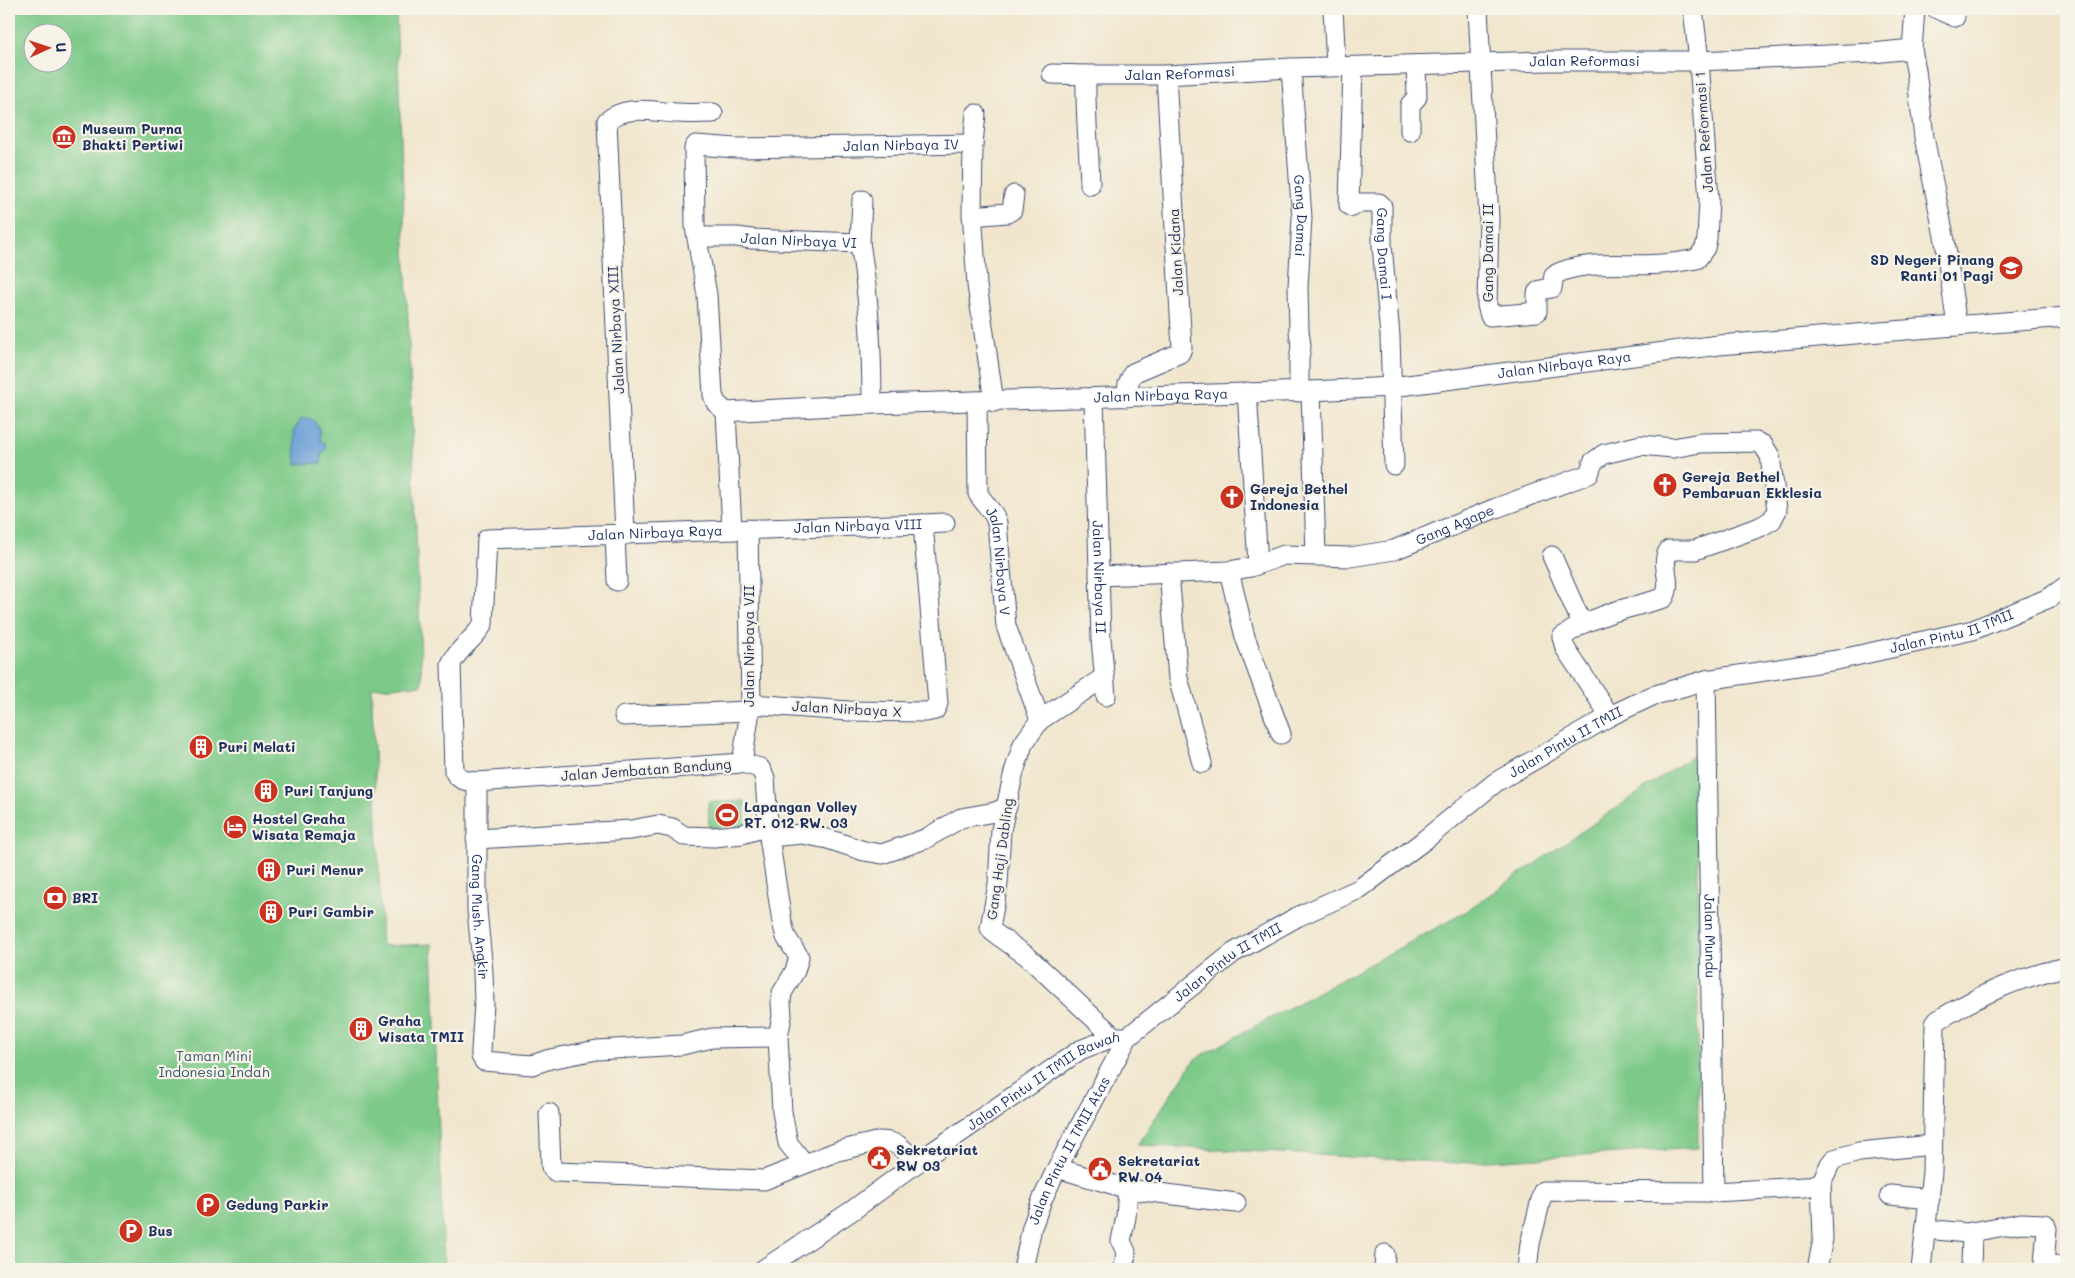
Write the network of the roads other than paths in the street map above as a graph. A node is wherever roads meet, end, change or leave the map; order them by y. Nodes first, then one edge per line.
1 (1333, 9) edge
2 (1478, 9) edge
3 (1692, 9) edge
4 (1915, 9) edge
5 (1937, 9) edge
6 (1956, 17) dead end
7 (1912, 49) junction
8 (1699, 61) junction
9 (1482, 63) junction
10 (1416, 65) junction
11 (1345, 66) junction
12 (1291, 68) junction
13 (1052, 74) dead end
14 (1086, 75) junction
15 (1166, 75) junction
16 (713, 113) dead end
17 (976, 114) dead end
18 (1410, 131) dead end
19 (973, 144) junction
20 (1090, 185) dead end
21 (1014, 195) dead end
22 (862, 200) dead end
23 (972, 216) junction
24 (697, 237) junction
25 (860, 243) junction
26 (1701, 255) joint
27 (2066, 317) edge
28 (1957, 326) junction
29 (1392, 387) junction
30 (1247, 392) junction
31 (1305, 392) junction
32 (1126, 397) junction
33 (1094, 398) junction
34 (985, 402) junction
35 (872, 404) junction
36 (726, 412) junction
37 (1394, 465) dead end
38 (945, 523) dead end
39 (923, 524) junction
40 (740, 529) junction
41 (620, 535) junction
42 (487, 539) joint
43 (1316, 556) junction
44 (1552, 556) dead end
45 (1258, 564) junction
46 (1229, 571) junction
47 (1169, 573) junction
48 (1099, 576) junction
49 (617, 581) dead end
50 (2066, 586) edge
51 (1582, 624) junction
52 (1706, 680) junction
53 (938, 704) joint
54 (751, 707) junction
55 (624, 716) dead end
56 (1610, 716) junction
57 (1040, 720) junction
58 (1281, 734) dead end
59 (742, 763) junction
60 (1202, 763) dead end
61 (477, 782) junction
62 (1007, 807) junction
63 (769, 831) junction
64 (476, 840) junction
65 (2066, 967) edge
66 (778, 1037) junction
67 (1121, 1037) junction
68 (549, 1112) dead end
69 (1932, 1145) junction
70 (918, 1162) junction
71 (804, 1163) junction
72 (1056, 1168) junction
73 (1821, 1183) junction
74 (1128, 1189) junction
75 (1714, 1192) junction
76 (1890, 1196) dead end
77 (1930, 1199) junction
78 (1236, 1202) dead end
79 (1927, 1229) junction
80 (1972, 1233) junction
81 (2066, 1268) edge
82 (764, 1269) edge
83 (1023, 1269) edge
84 (1124, 1269) edge
85 (1527, 1269) edge
86 (1817, 1269) edge
87 (1921, 1269) edge
88 (1971, 1269) edge

1 - 11 street
2 - 9 street
3 - 8 street, Jalan Reformasi 1
4 - 7 street
5 - 6 street
7 - 8 street, Jalan Reformasi
7 - 28 street
8 - 9 street, Jalan Reformasi
8 - 26 street, Jalan Reformasi 1
9 - 10 street, Jalan Reformasi
9 - 26 street, Gang Damai II
10 - 11 street, Jalan Reformasi
10 - 18 street
11 - 12 street, Jalan Reformasi
11 - 29 street, Gang Damai I
12 - 15 street, Jalan Reformasi
12 - 31 street, Gang Damai
13 - 14 street, Jalan Reformasi
14 - 15 street, Jalan Reformasi
14 - 20 street
15 - 32 street, Jalan Kidana
16 - 41 street, Jalan Nirbaya XIII
17 - 19 street
19 - 23 street, Jalan Nirbaya IV
19 - 24 street, Jalan Nirbaya IV
21 - 23 street
22 - 25 street
23 - 34 street, Jalan Nirbaya IV
24 - 25 street, Jalan Nirbaya VI
24 - 36 street
25 - 35 street, Jalan Nirbaya VI
27 - 28 street, Jalan Nirbaya Raya
28 - 29 street, Jalan Nirbaya Raya
29 - 31 street, Jalan Nirbaya Raya
29 - 37 street
30 - 31 street, Jalan Nirbaya Raya
30 - 32 street, Jalan Nirbaya Raya
30 - 45 street
31 - 43 street
32 - 33 street, Jalan Nirbaya Raya
33 - 34 street, Jalan Nirbaya Raya
33 - 48 street, Jalan Nirbaya II
34 - 35 street, Jalan Nirbaya Raya
34 - 57 street, Jalan Nirbaya V
35 - 36 street, Jalan Nirbaya Raya
36 - 40 street, Jalan Nirbaya Raya
38 - 39 street
39 - 40 street, Jalan Nirbaya VIII
39 - 53 street, Jalan Nirbaya VIII
40 - 41 street, Jalan Nirbaya Raya
40 - 54 street, Jalan Nirbaya VII
41 - 42 street, Jalan Nirbaya Raya
41 - 49 street, Jalan Nirbaya XIII
42 - 61 street, Jalan Jembatan Bandung
43 - 45 street, Gang Agape
43 - 51 street, Gang Agape
44 - 51 street
45 - 46 street, Gang Agape
46 - 47 street, Gang Agape
46 - 58 street
47 - 48 street, Gang Agape
47 - 60 street
48 - 57 street, Jalan Nirbaya II
50 - 52 street, Jalan Pintu II TMII
51 - 56 street
52 - 56 street, Jalan Pintu II TMII
52 - 75 street, Jalan Mundu
53 - 54 street, Jalan Nirbaya X
54 - 55 street, Jalan Nirbaya X
54 - 59 street, Jalan Nirbaya VII
56 - 67 street, Jalan Pintu II TMII
57 - 62 street, Gang Haji Dabling
59 - 61 street, Jalan Jembatan Bandung
59 - 63 street, Jalan Jembatan Bandung
61 - 64 street, Gang Mush. Angkir
62 - 63 street
62 - 67 street, Gang Haji Dabling
63 - 64 street
63 - 66 street, Jalan Jembatan Bandung
64 - 66 street, Gang Mush. Angkir
65 - 69 street
66 - 71 street, Jalan Jembatan Bandung
67 - 70 street, Jalan Pintu II TMII Bawah
67 - 72 street, Jalan Pintu II TMII Atas
68 - 71 street
69 - 73 street
69 - 77 street
70 - 71 street
70 - 82 street, Jalan Pintu II TMII Bawah
72 - 74 street
72 - 83 street, Jalan Pintu II TMII Atas
73 - 75 street
73 - 86 street
74 - 78 street
74 - 84 street
75 - 85 street
76 - 77 street
77 - 79 street
79 - 80 street
79 - 87 street
80 - 81 street
80 - 88 street

